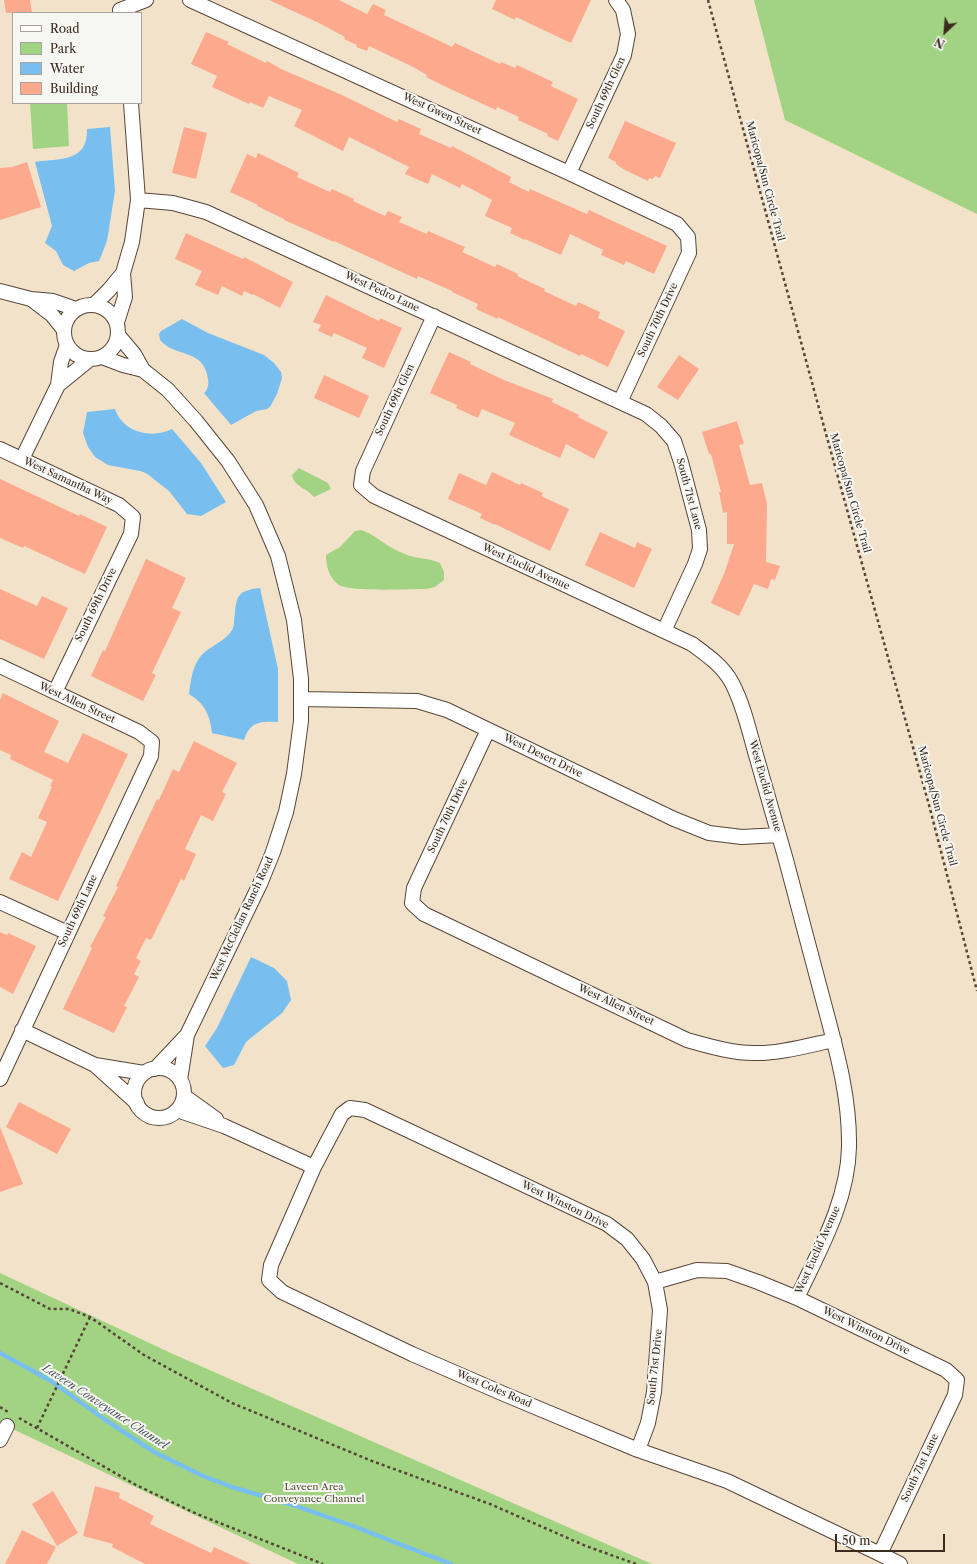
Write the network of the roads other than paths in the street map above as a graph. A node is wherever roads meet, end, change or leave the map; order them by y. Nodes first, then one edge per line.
1 (146, 0) edge
2 (190, 0) edge
3 (620, 5) edge
4 (118, 8) edge
5 (131, 104) edge
6 (569, 173) junction
7 (138, 200) junction
8 (688, 237) joint
9 (123, 273) junction
10 (0, 291) edge
11 (31, 299) junction
12 (94, 305) junction
13 (76, 309) junction
14 (434, 316) junction
15 (118, 329) junction
16 (64, 330) junction
17 (67, 345) junction
18 (96, 358) junction
19 (143, 370) junction
20 (58, 385) junction
21 (620, 402) junction
22 (0, 449) edge
23 (22, 460) junction
24 (361, 485) joint
25 (133, 517) joint
26 (664, 630) junction
27 (0, 666) edge
28 (55, 692) junction
29 (302, 699) junction
30 (488, 730) junction
31 (152, 742) joint
32 (779, 834) junction
33 (0, 902) edge
34 (412, 903) joint
35 (68, 934) junction
36 (22, 1030) junction
37 (187, 1035) junction
38 (834, 1040) junction
39 (95, 1065) junction
40 (150, 1071) junction
41 (0, 1079) edge
42 (180, 1080) junction
43 (184, 1096) junction
44 (137, 1103) junction
45 (350, 1108) joint
46 (177, 1110) junction
47 (224, 1126) junction
48 (314, 1167) junction
49 (655, 1282) junction
50 (797, 1298) junction
51 (957, 1380) joint
52 (7, 1426) dead end
53 (0, 1440) edge
54 (638, 1450) junction
55 (880, 1554) junction
56 (900, 1564) edge

1 - 4 street
2 - 6 street, West Gwen Street
3 - 6 street, South 69th Glen
5 - 7 street
6 - 8 street, West Gwen Street
7 - 9 street
7 - 14 street, West Pedro Lane
8 - 21 street, South 70th Drive
9 - 12 street
9 - 15 street
10 - 11 street
11 - 13 street
11 - 16 street
12 - 13 street
12 - 15 street
13 - 16 street
14 - 21 street, West Pedro Lane
14 - 24 street, South 69th Glen
15 - 18 street
15 - 19 street
16 - 17 street
17 - 18 street
17 - 20 street
18 - 19 street
18 - 20 street
19 - 29 street, West McClellan Ranch Road
20 - 23 street
21 - 26 street, South 71st Lane
22 - 23 street, West Samantha Way
23 - 25 street, West Samantha Way
24 - 26 street, West Euclid Avenue
25 - 28 street, South 69th Drive
26 - 32 street, West Euclid Avenue
27 - 28 street, West Allen Street
28 - 31 street, West Allen Street
29 - 30 street, West Desert Drive
29 - 37 street, West McClellan Ranch Road
30 - 32 street, West Desert Drive
30 - 34 street, South 70th Drive
31 - 35 street, South 69th Lane
32 - 38 street, West Euclid Avenue
33 - 35 street
34 - 38 street, West Allen Street
35 - 36 street, South 69th Lane
36 - 39 street
36 - 41 street, South 69th Lane
37 - 40 street
37 - 42 street
38 - 50 street, West Euclid Avenue
39 - 40 street
39 - 44 street
40 - 42 street
40 - 44 street
42 - 43 street
43 - 46 street
43 - 47 street
44 - 46 street
45 - 48 street, West Coles Road
45 - 49 street, West Winston Drive
46 - 47 street
47 - 48 street
48 - 54 street, West Coles Road
49 - 50 street, West Winston Drive
49 - 54 street, South 71st Drive
50 - 51 street, West Winston Drive
51 - 55 street, South 71st Lane
52 - 53 street
54 - 55 street, West Coles Road
55 - 56 street, West Coles Road

